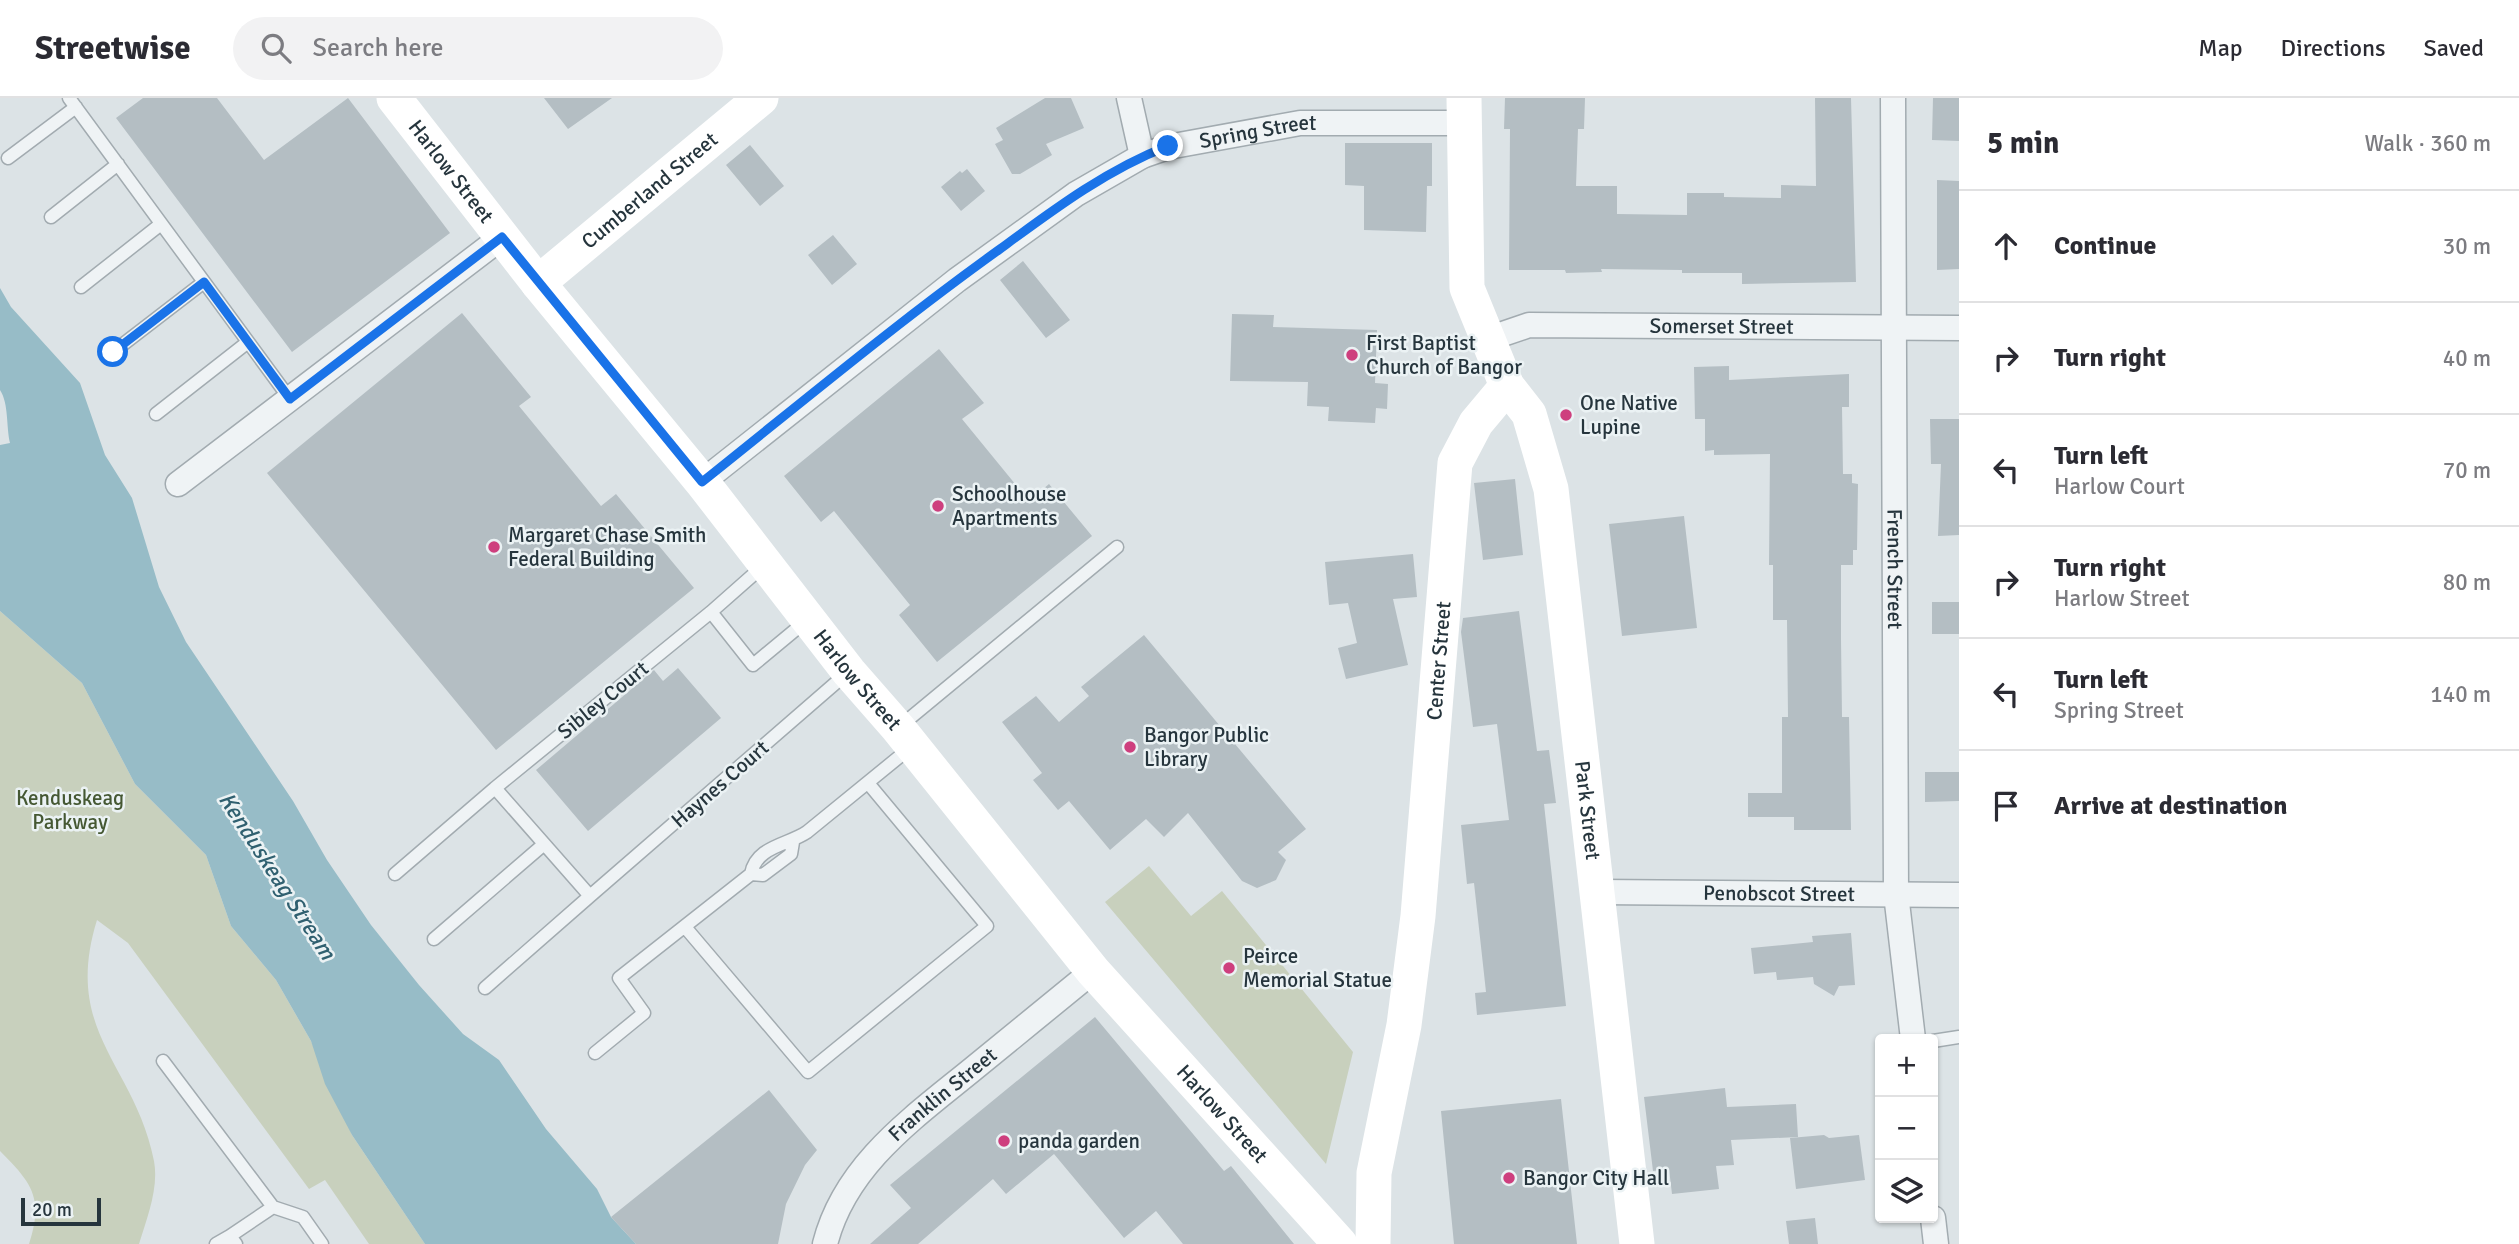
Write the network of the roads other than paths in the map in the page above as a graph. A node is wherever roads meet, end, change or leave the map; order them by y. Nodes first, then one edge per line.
1 (761, 98) edge
2 (1129, 98) edge
3 (1893, 98) edge
4 (396, 99) edge
5 (72, 102) edge
6 (1463, 111) edge
7 (1142, 156) junction
8 (8, 158) dead end
9 (118, 164) junction
10 (51, 218) dead end
11 (161, 224) junction
12 (502, 237) junction
13 (204, 282) junction
14 (538, 283) junction
15 (82, 287) dead end
16 (1892, 327) junction
17 (1959, 328) edge
18 (1488, 339) junction
19 (248, 342) junction
20 (113, 352) dead end
21 (1507, 386) junction
22 (290, 399) junction
23 (156, 414) dead end
24 (702, 482) junction
25 (178, 484) dead end
26 (1117, 547) dead end
27 (766, 563) junction
28 (711, 612) junction
29 (809, 619) junction
30 (849, 672) junction
31 (905, 737) junction
32 (868, 783) junction
33 (495, 788) junction
34 (543, 845) junction
35 (395, 874) dead end
36 (1599, 891) junction
37 (1896, 894) junction
38 (1959, 895) edge
39 (590, 896) junction
40 (685, 927) junction
41 (434, 939) dead end
42 (1093, 971) junction
43 (485, 988) dead end
44 (1912, 1034) edge
45 (1959, 1037) edge
46 (1938, 1040) edge
47 (595, 1053) dead end
48 (163, 1061) dead end
49 (273, 1207) junction
50 (1934, 1223) edge
51 (233, 1240) edge
52 (216, 1244) edge
53 (322, 1244) edge
54 (825, 1244) edge
55 (1340, 1244) edge
56 (1373, 1244) edge
57 (1637, 1244) edge
58 (1936, 1244) edge

1 - 14 street, Cumberland Street
2 - 7 street
3 - 16 street, French Street
4 - 12 street, Harlow Street
5 - 8 lane
5 - 9 lane
6 - 7 street, Spring Street
6 - 18 street
7 - 24 street, Spring Street
9 - 10 lane
9 - 11 lane
11 - 13 lane
11 - 15 lane
12 - 14 street, Harlow Street
12 - 22 street
13 - 19 lane
13 - 20 lane
14 - 24 street, Harlow Street
16 - 17 street, Somerset Street
16 - 18 street, Somerset Street
16 - 37 street, French Street
18 - 21 street
19 - 22 lane
19 - 23 lane
21 - 36 street, Park Street
21 - 56 street, Center Street
22 - 25 street
24 - 27 street, Harlow Street
26 - 31 lane
27 - 28 lane, Sibley Court
27 - 29 street, Harlow Street
28 - 29 lane
28 - 33 lane, Sibley Court
29 - 30 street, Harlow Street
30 - 31 street, Harlow Street
30 - 39 lane, Haynes Court
31 - 32 lane
31 - 42 street, Harlow Street
32 - 40 lane
32 - 40 lane
33 - 34 lane
33 - 35 lane, Sibley Court
34 - 39 lane
34 - 41 lane
36 - 37 street, Penobscot Street
36 - 57 street, Park Street
37 - 38 street, Penobscot Street
37 - 44 street, French Street
39 - 43 lane, Haynes Court
40 - 47 lane
42 - 54 street, Franklin Street
42 - 55 street, Harlow Street
45 - 46 lane
48 - 49 lane
49 - 51 lane
49 - 53 lane
50 - 58 street
51 - 52 lane

